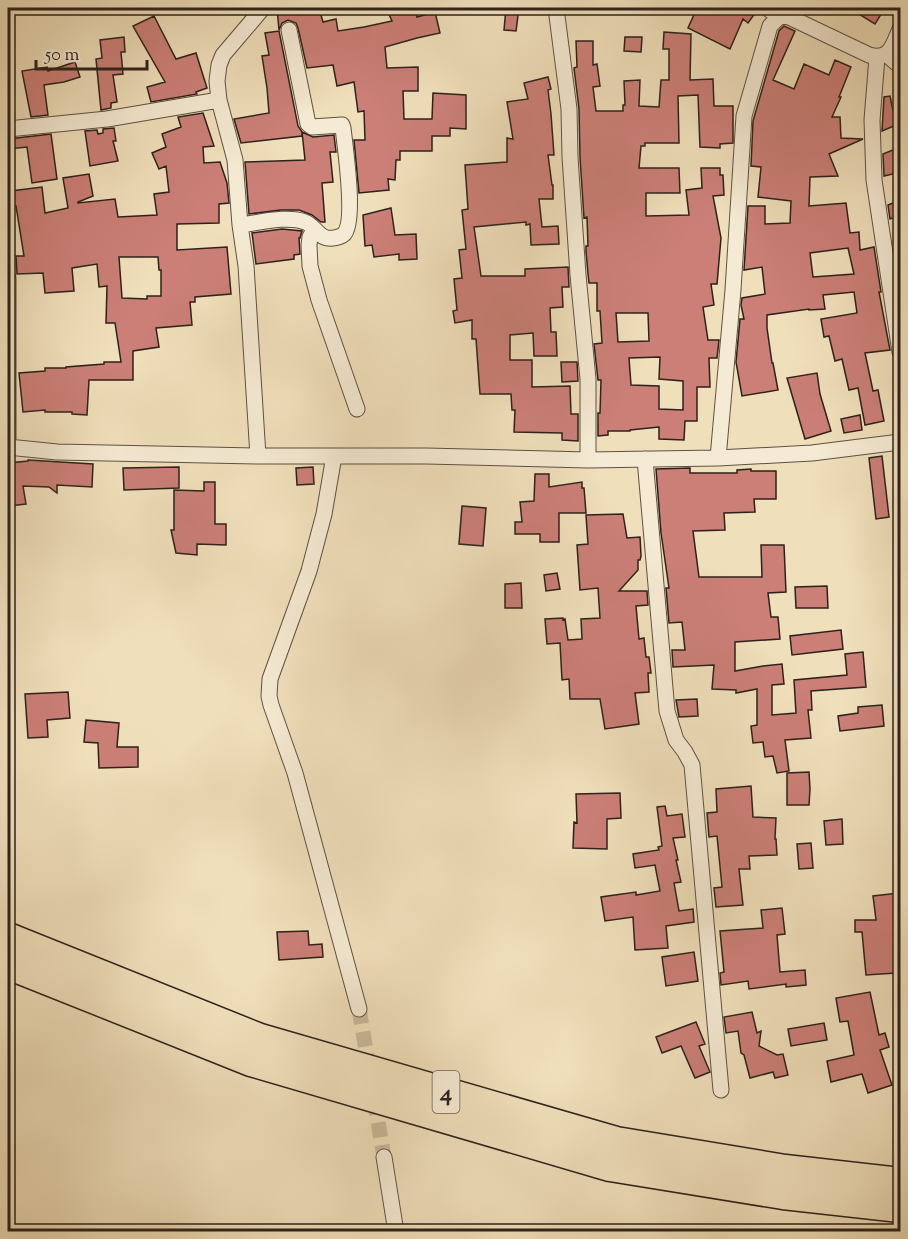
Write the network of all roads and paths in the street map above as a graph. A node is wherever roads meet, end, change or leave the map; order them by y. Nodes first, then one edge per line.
1 (262, 8) edge
2 (558, 11) edge
3 (773, 12) edge
4 (900, 29) edge
5 (289, 30) dead end
6 (882, 55) junction
7 (900, 66) edge
8 (219, 100) junction
9 (8, 129) edge
10 (240, 225) junction
11 (314, 230) junction
12 (8, 278) edge
13 (896, 297) edge
14 (900, 352) edge
15 (357, 409) dead end
16 (900, 442) edge
17 (8, 447) edge
18 (258, 456) junction
19 (334, 456) junction
20 (718, 458) junction
21 (645, 459) junction
22 (588, 460) junction
23 (8, 938) edge
24 (8, 965) edge
25 (359, 1009) tunnel mouth
26 (722, 1090) dead end
27 (384, 1157) tunnel mouth
28 (900, 1182) edge
29 (900, 1208) edge
30 (396, 1232) edge

1 - 8 street
2 - 22 street
3 - 6 street
3 - 20 street
4 - 6 street
5 - 11 street
6 - 7 street
6 - 13 street
8 - 9 street
8 - 10 street
10 - 11 street
10 - 18 street
11 - 15 street
12 - 17 street
13 - 14 street
16 - 20 street
17 - 18 street
18 - 19 street
19 - 22 street
19 - 25 street
20 - 21 street
21 - 22 street
21 - 26 street
23 - 28 highway, 4
24 - 29 highway, 4
27 - 30 street

